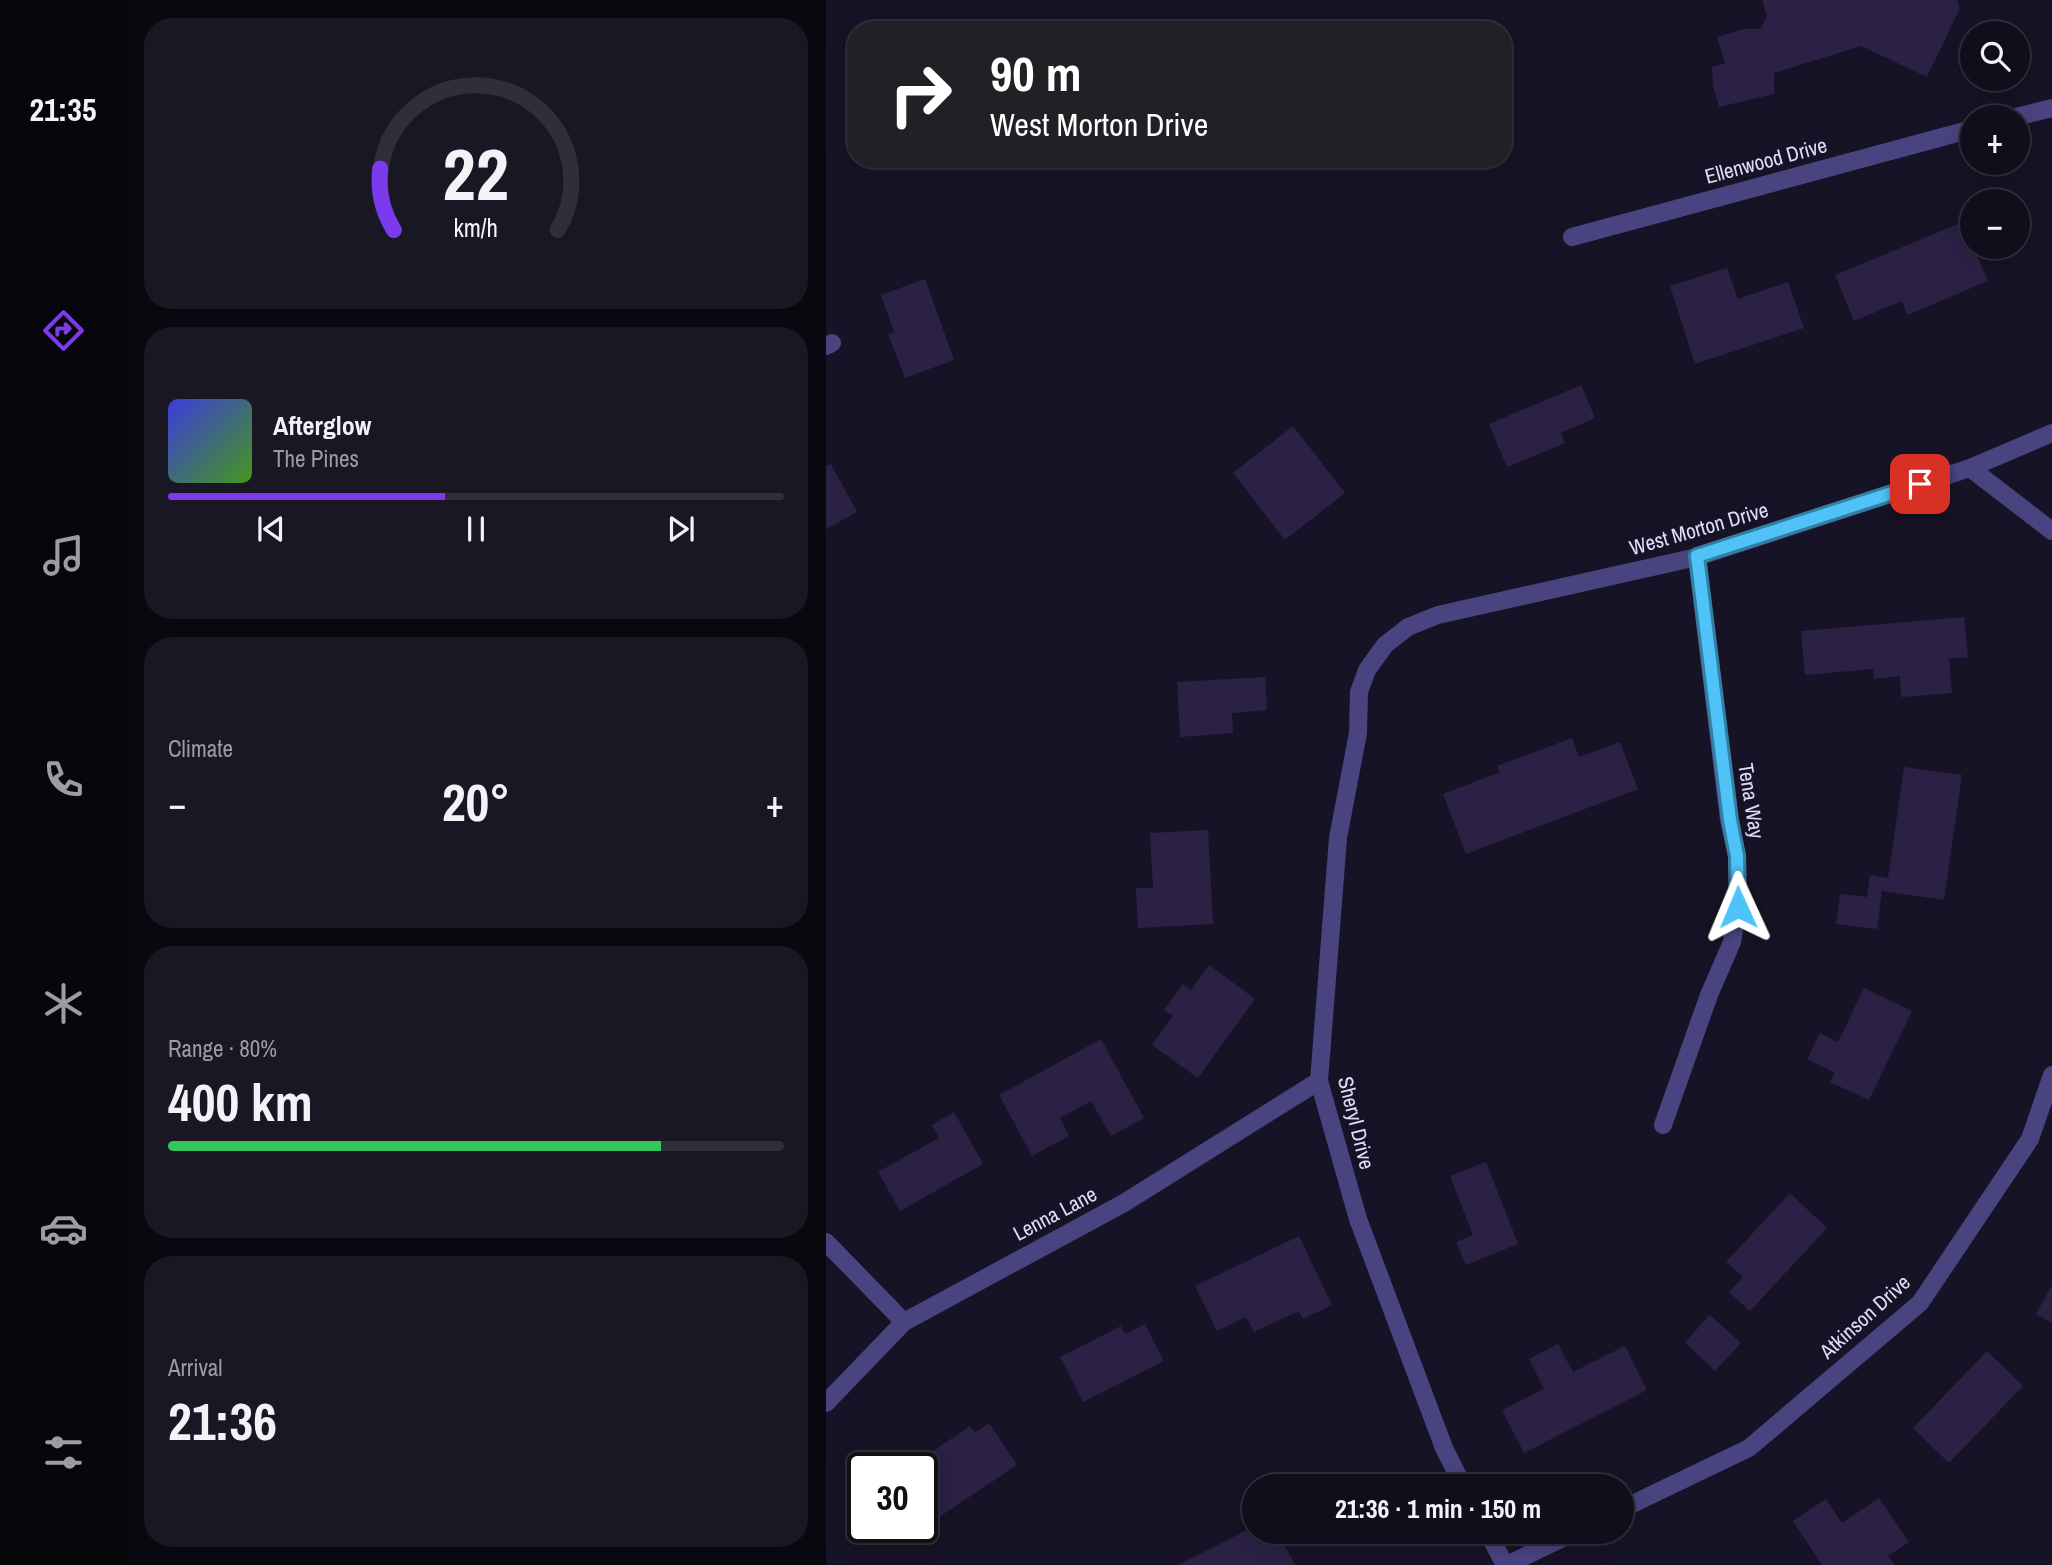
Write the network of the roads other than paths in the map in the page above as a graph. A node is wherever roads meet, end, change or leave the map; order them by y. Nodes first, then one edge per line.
1 (2052, 107) edge
2 (2030, 113) edge
3 (1960, 132) edge
4 (1572, 237) dead end
5 (2052, 433) edge
6 (1970, 468) junction
7 (2052, 531) edge
8 (1697, 556) junction
9 (1367, 670) joint
10 (2052, 1075) edge
11 (1319, 1081) junction
12 (1663, 1125) dead end
13 (826, 1242) edge
14 (904, 1322) junction
15 (826, 1403) edge
16 (1457, 1474) edge
17 (1634, 1503) edge
18 (1494, 1544) edge
19 (1550, 1544) edge
20 (1506, 1565) edge

1 - 2 street
3 - 4 street, Ellenwood Drive
5 - 6 street, West Morton Drive
6 - 7 street
6 - 8 street, West Morton Drive
8 - 9 street, West Morton Drive
8 - 12 street, Tena Way
9 - 11 street, Sheryl Drive
10 - 17 street, Atkinson Drive
11 - 14 street, Lenna Lane
11 - 16 street, Sheryl Drive
13 - 14 street
14 - 15 street, Lenna Lane
18 - 20 street
19 - 20 street

